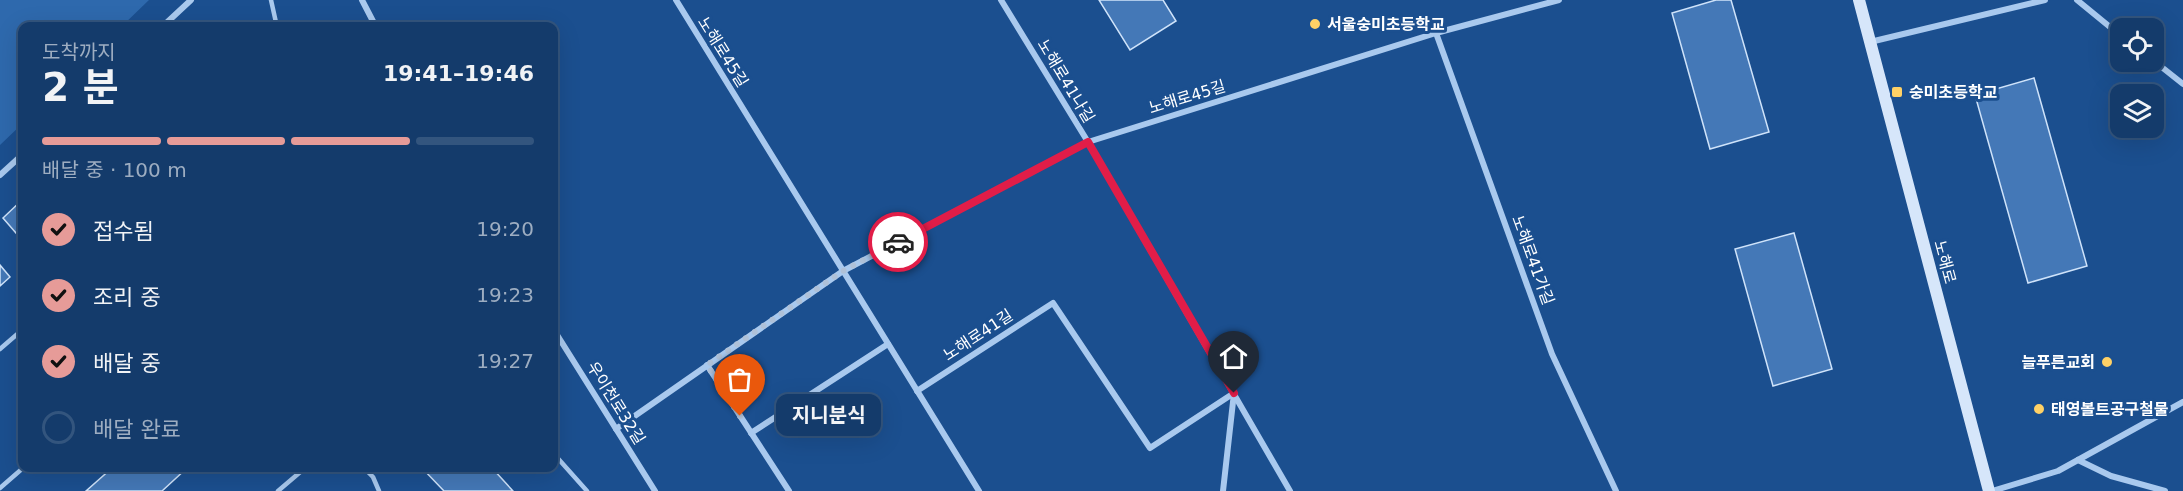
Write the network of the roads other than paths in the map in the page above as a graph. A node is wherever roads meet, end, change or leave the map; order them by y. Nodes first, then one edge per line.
1 (192, 0) edge
2 (271, 0) edge
3 (362, 0) edge
4 (675, 0) edge
5 (1001, 0) edge
6 (1559, 0) edge
7 (1859, 0) edge
8 (2045, 0) edge
9 (2077, 0) edge
10 (168, 22) edge
11 (276, 22) edge
12 (373, 22) edge
13 (2110, 27) edge
14 (1436, 33) junction
15 (1870, 42) junction
16 (2164, 70) edge
17 (2183, 84) edge
18 (1088, 142) junction
19 (18, 158) edge
20 (0, 175) edge
21 (843, 271) junction
22 (18, 333) edge
23 (558, 336) edge
24 (888, 344) junction
25 (0, 349) edge
26 (707, 365) junction
27 (917, 391) junction
28 (1234, 393) junction
29 (2183, 402) edge
30 (616, 429) junction
31 (751, 433) junction
32 (558, 459) edge
33 (2078, 460) junction
34 (18, 472) edge
35 (300, 472) edge
36 (368, 472) edge
37 (0, 488) edge
38 (278, 491) edge
39 (378, 491) edge
40 (586, 491) edge
41 (655, 491) edge
42 (789, 491) edge
43 (979, 491) edge
44 (1223, 491) edge
45 (1290, 491) edge
46 (1616, 491) edge
47 (1990, 491) edge
48 (2165, 491) edge

1 - 10 street
2 - 11 lane
3 - 12 street
4 - 21 street, 노해로45길
5 - 18 street, 노해로41나길
6 - 14 street, 노해로45길
7 - 15 main road, 노해로
8 - 15 street
9 - 13 street
14 - 18 street, 노해로45길
14 - 46 street, 노해로41가길
15 - 47 main road, 노해로
16 - 17 street
18 - 21 street, 노해로45길
18 - 28 street, 노해로41나길
19 - 20 street
21 - 24 street, 노해로45길
21 - 26 street, 노해로45길
22 - 25 lane
23 - 30 street, 우이천로32길
24 - 27 street, 노해로45길
24 - 31 street
26 - 30 street, 노해로45길
26 - 31 street
27 - 28 street, 노해로41길
27 - 43 street, 노해로45길
28 - 44 street
28 - 45 street, 노해로41나길
29 - 33 street
30 - 41 street, 우이천로32길
31 - 42 street
32 - 40 lane
33 - 47 street
33 - 48 street
34 - 37 lane
35 - 38 lane
36 - 39 lane

